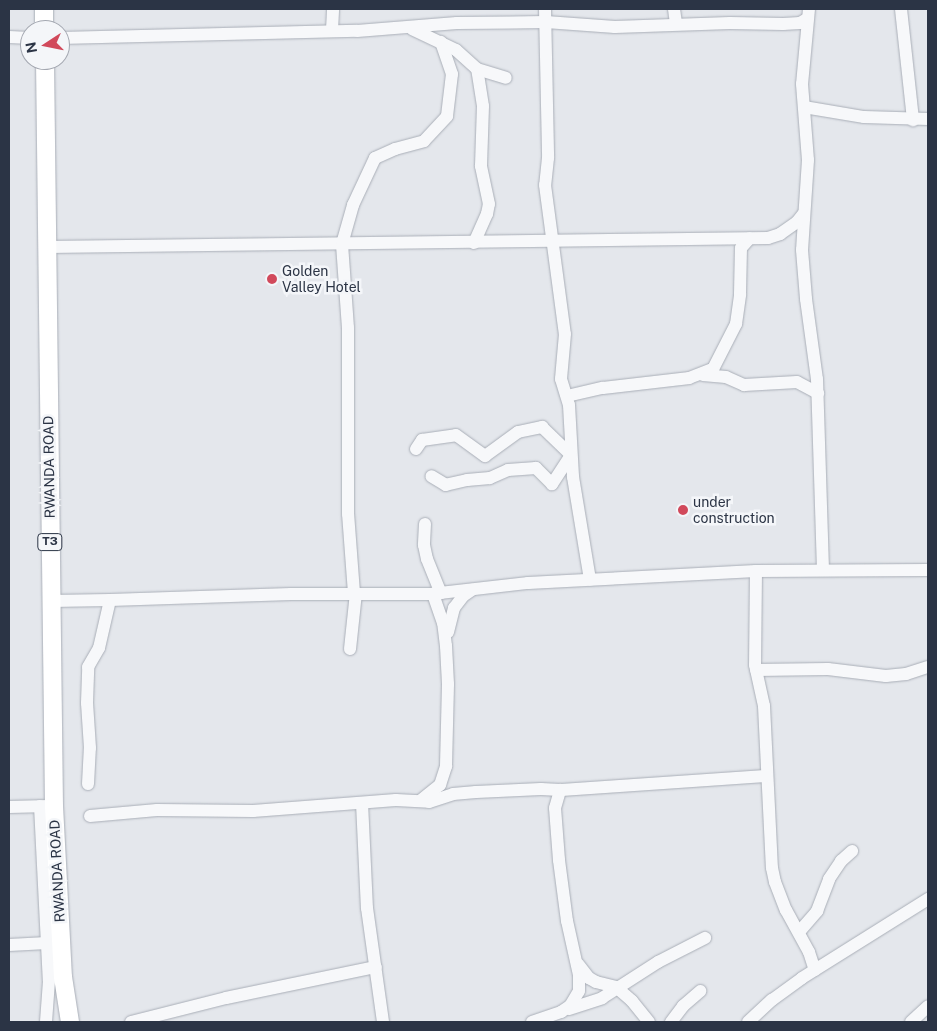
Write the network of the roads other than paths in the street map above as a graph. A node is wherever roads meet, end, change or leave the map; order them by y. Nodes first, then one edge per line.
1 (333, 9) edge
2 (545, 9) edge
3 (674, 9) edge
4 (901, 9) edge
5 (808, 14) edge
6 (546, 22) junction
7 (676, 24) junction
8 (408, 27) junction
9 (332, 30) junction
10 (70, 38) edge
11 (442, 42) junction
12 (477, 69) junction
13 (44, 70) edge
14 (506, 78) dead end
15 (804, 107) junction
16 (928, 119) edge
17 (913, 120) junction
18 (804, 213) junction
19 (750, 238) junction
20 (552, 241) junction
21 (474, 243) junction
22 (342, 244) junction
23 (47, 247) junction
24 (702, 375) junction
25 (818, 393) junction
26 (567, 396) junction
27 (416, 449) dead end
28 (571, 455) junction
29 (431, 476) dead end
30 (426, 524) dead end
31 (823, 570) junction
32 (928, 570) edge
33 (756, 572) junction
34 (590, 580) junction
35 (473, 590) junction
36 (355, 593) junction
37 (437, 593) junction
38 (110, 600) junction
39 (51, 601) junction
40 (446, 646) junction
41 (350, 649) dead end
42 (928, 667) edge
43 (756, 670) junction
44 (767, 776) junction
45 (88, 784) dead end
46 (560, 790) junction
47 (420, 801) junction
48 (362, 803) junction
49 (47, 806) junction
50 (9, 807) edge
51 (90, 816) dead end
52 (852, 851) dead end
53 (928, 899) edge
54 (799, 932) junction
55 (705, 938) dead end
56 (47, 944) junction
57 (9, 945) edge
58 (576, 961) junction
59 (376, 967) junction
60 (815, 970) junction
61 (616, 987) junction
62 (700, 991) dead end
63 (928, 1006) edge
64 (561, 1012) junction
65 (46, 1022) edge
66 (70, 1022) edge
67 (131, 1022) edge
68 (383, 1022) edge
69 (532, 1022) edge
70 (649, 1022) edge
71 (671, 1022) edge
72 (748, 1022) edge
73 (911, 1022) edge

1 - 9 street
2 - 6 street
3 - 7 street
4 - 17 street
5 - 7 street
5 - 15 street
6 - 7 street
6 - 8 street
6 - 20 street
8 - 9 street
8 - 11 street
9 - 10 street
11 - 12 street
11 - 22 street
12 - 14 street
12 - 21 street
13 - 23 highway, RWANDA ROAD / T3
15 - 17 street
15 - 18 street
16 - 17 street
18 - 19 street
18 - 25 street
19 - 20 street
19 - 24 street
20 - 21 street
20 - 26 street
21 - 22 street
22 - 23 street
22 - 36 street
23 - 39 highway, RWANDA ROAD / T3
24 - 25 street
24 - 26 street
25 - 31 street
26 - 28 street
27 - 28 street
28 - 29 street
28 - 34 street
30 - 37 street
31 - 32 street
31 - 33 street
33 - 34 street
33 - 43 street
34 - 35 street
35 - 37 street
35 - 40 street
36 - 37 street
36 - 38 street
36 - 41 street
37 - 40 street
38 - 39 street
38 - 45 street
39 - 49 highway, RWANDA ROAD / T3
40 - 47 street
42 - 43 street
43 - 44 street
44 - 46 street
44 - 54 street
46 - 47 street
46 - 58 street
47 - 48 street
48 - 51 street
48 - 59 street
49 - 50 street
49 - 56 street
49 - 66 highway, RWANDA ROAD / T3
52 - 54 street
53 - 60 street
54 - 60 street
55 - 61 street
56 - 57 street
56 - 65 street
58 - 61 street
58 - 64 street
59 - 67 street
59 - 68 street
60 - 72 street
61 - 64 street
61 - 70 street
62 - 71 street
63 - 73 street
64 - 69 street

